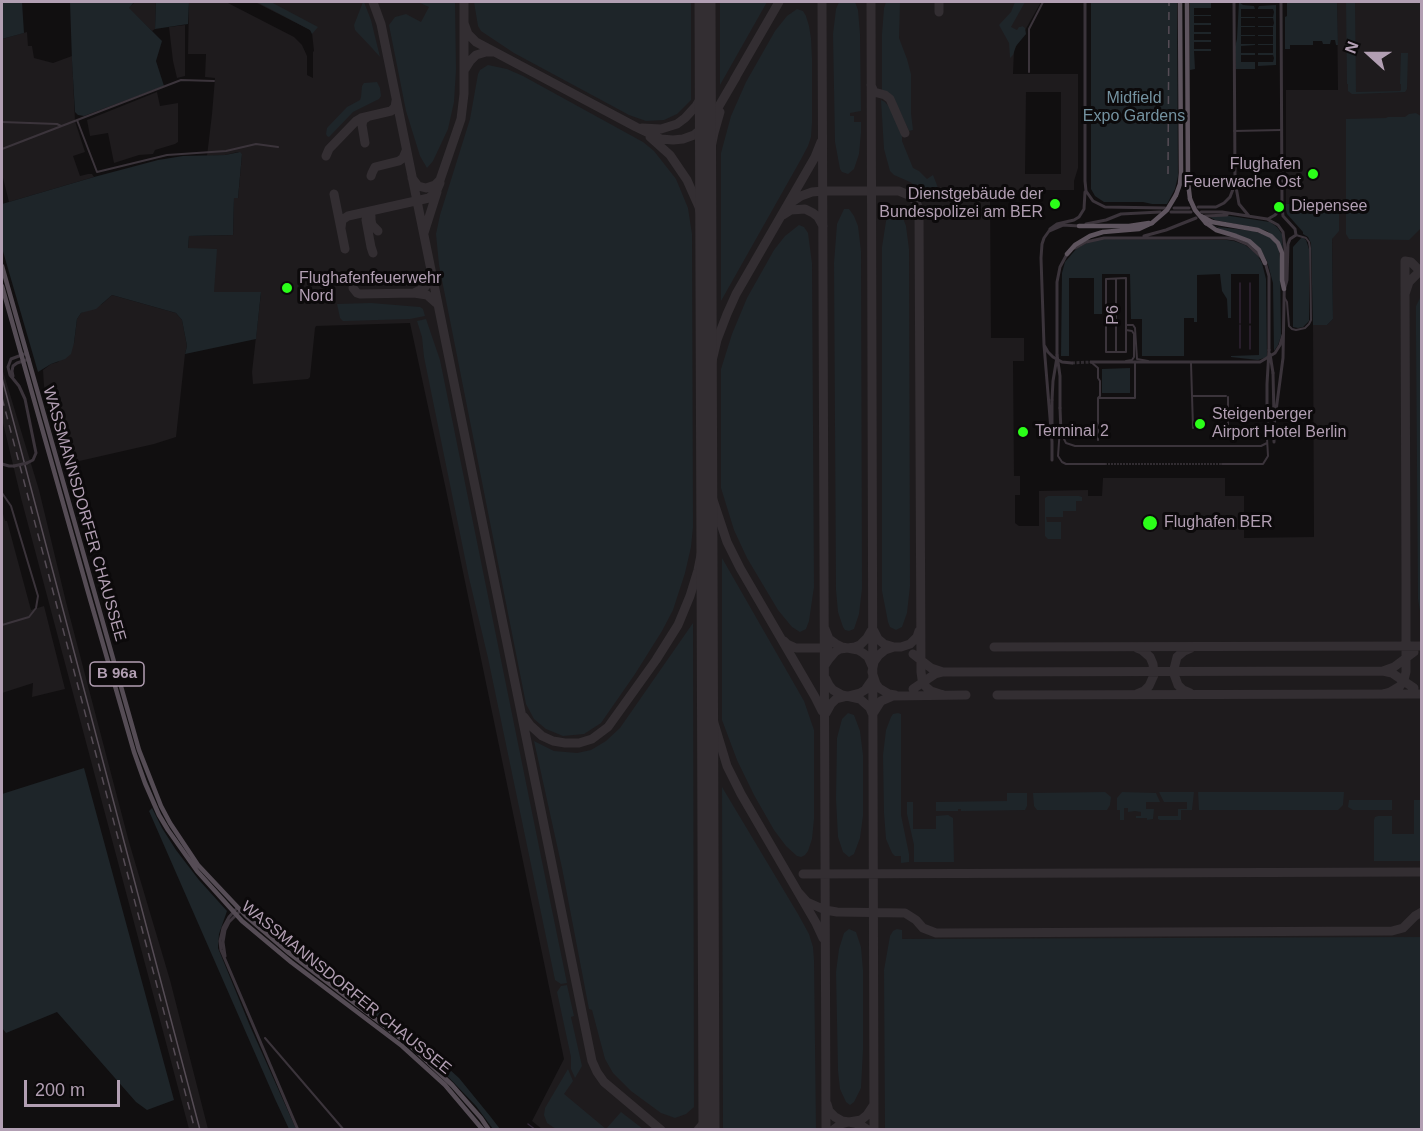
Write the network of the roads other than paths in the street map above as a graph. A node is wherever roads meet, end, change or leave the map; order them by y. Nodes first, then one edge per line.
1 (1043, 2) edge
2 (1085, 2) edge
3 (1180, 2) edge
4 (1187, 2) edge
5 (1234, 2) edge
6 (1281, 2) edge
7 (1029, 72) dead end
8 (214, 81) dead end
9 (77, 120) junction
10 (2, 122) edge
11 (61, 126) junction
12 (1281, 130) junction
13 (1234, 131) junction
14 (278, 147) dead end
15 (2, 149) edge
16 (1235, 181) junction
17 (1085, 187) junction
18 (1189, 207) dead end
19 (1282, 207) junction
20 (1165, 208) dead end
21 (1174, 208) dead end
22 (1160, 212) dead end
23 (1171, 212) dead end
24 (1197, 212) junction
25 (1205, 216) dead end
26 (1244, 216) junction
27 (1251, 217) junction
28 (1267, 219) junction
29 (1152, 223) junction
30 (1079, 226) junction
31 (1049, 231) junction
32 (1296, 235) junction
33 (1132, 238) junction
34 (1067, 254) junction
35 (1265, 263) junction
36 (2, 266) edge
37 (1116, 279) junction
38 (2, 286) edge
39 (1284, 289) junction
40 (1284, 297) junction
41 (1126, 325) junction
42 (1126, 330) junction
43 (1044, 342) junction
44 (1269, 350) junction
45 (1116, 352) junction
46 (24, 354) junction
47 (1057, 355) junction
48 (26, 360) junction
49 (1091, 362) joint
50 (1106, 362) junction
51 (1122, 362) junction
52 (1135, 362) junction
53 (1151, 362) junction
54 (1072, 363) tunnel mouth
55 (1191, 363) junction
56 (1098, 368) junction
57 (13, 378) junction
58 (1192, 396) junction
59 (1098, 398) junction
60 (1274, 426) junction
61 (1193, 428) dead end
62 (1060, 431) junction
63 (1228, 439) dead end
64 (1098, 440) dead end
65 (1267, 440) junction
66 (1052, 442) junction
67 (1274, 442) dead end
68 (1052, 460) dead end
69 (1105, 464) tunnel mouth
70 (1222, 464) tunnel mouth
71 (2, 465) edge
72 (2, 493) edge
73 (2, 625) edge
74 (240, 908) junction
75 (235, 913) junction
76 (265, 1038) dead end
77 (298, 1130) edge
78 (344, 1130) edge
79 (483, 1130) edge
80 (489, 1130) edge

1 - 7 street
2 - 17 street
3 - 29 highway, bridge
4 - 24 highway, bridge
5 - 13 street
6 - 12 street
8 - 9 street
9 - 11 street
9 - 14 street
10 - 11 street
11 - 15 street
12 - 13 street
12 - 19 street
13 - 16 street
16 - 24 street
16 - 27 street
17 - 20 street
17 - 31 street
18 - 21 street
19 - 28 street
19 - 32 street
22 - 30 street
23 - 24 street
24 - 26 street
24 - 33 street
24 - 35 highway, bridge
24 - 39 highway, bridge
25 - 26 street
26 - 27 street
27 - 28 street
28 - 39 street
29 - 30 highway
29 - 34 highway
30 - 31 street
31 - 43 street
32 - 39 street
32 - 40 street
33 - 34 street
33 - 35 street
34 - 47 street
35 - 44 street
36 - 46 main road, WASSMANNSDORFER CHAUSSEE / B 96a
37 - 41 street, P6
37 - 45 street, P6
37 - 45 street, P6
38 - 46 main road, WASSMANNSDORFER CHAUSSEE / B 96a
39 - 40 street
40 - 55 street
40 - 60 street
41 - 42 street, P6
41 - 53 street
42 - 45 street, P6
42 - 51 street
43 - 54 street
43 - 66 street
44 - 60 street, bridge
44 - 65 street, bridge
46 - 48 main road, WASSMANNSDORFER CHAUSSEE / B 96a
46 - 57 street
47 - 62 street, bridge
47 - 66 street, bridge
48 - 57 street
48 - 74 main road, WASSMANNSDORFER CHAUSSEE / B 96a
48 - 75 main road, WASSMANNSDORFER CHAUSSEE / B 96a
49 - 50 street
49 - 56 street
50 - 51 street
50 - 56 street
51 - 52 street
52 - 53 street
52 - 59 street
53 - 55 street
55 - 58 street
56 - 59 street
57 - 71 street, bridge
58 - 61 street
58 - 63 street
59 - 64 street
60 - 67 street
62 - 65 street
62 - 69 street
65 - 70 street
66 - 68 street
72 - 73 street
74 - 75 street
74 - 80 main road, WASSMANNSDORFER CHAUSSEE / B 96a
75 - 77 street
75 - 79 main road, WASSMANNSDORFER CHAUSSEE / B 96a
76 - 78 street

